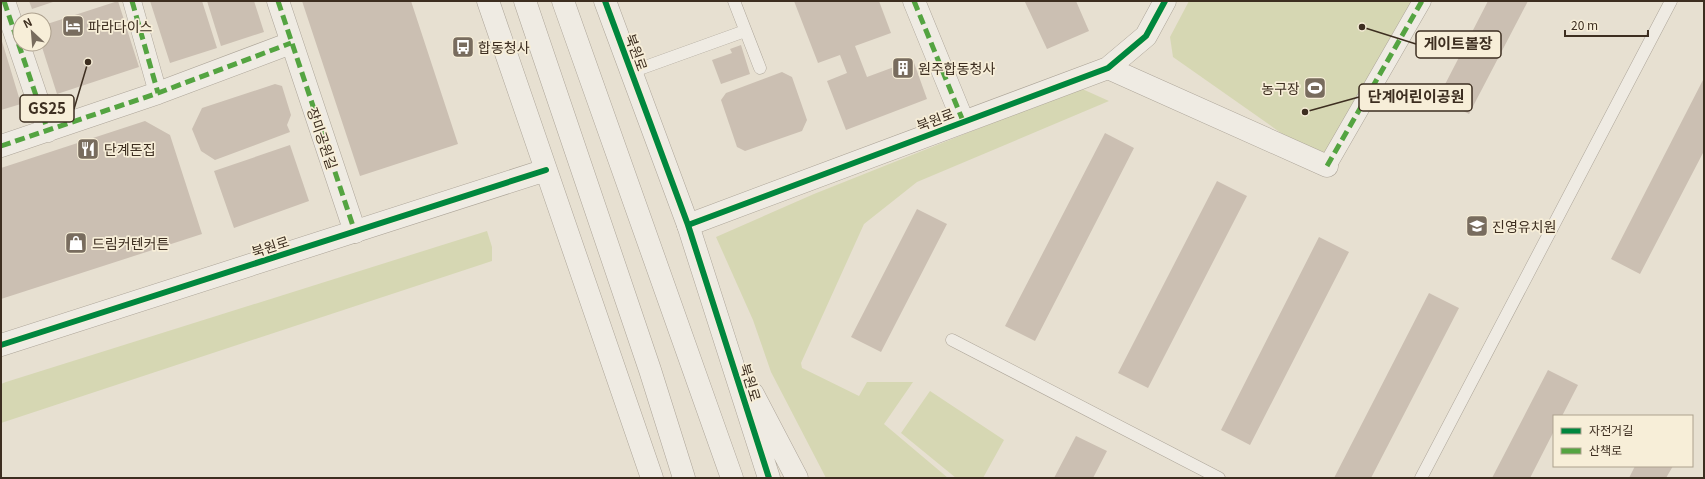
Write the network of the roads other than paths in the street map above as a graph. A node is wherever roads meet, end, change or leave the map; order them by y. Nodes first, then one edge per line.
1 (4, 1) edge
2 (132, 1) edge
3 (278, 1) edge
4 (488, 1) edge
5 (525, 1) edge
6 (563, 1) edge
7 (605, 1) edge
8 (734, 1) edge
9 (914, 1) edge
10 (1165, 1) edge
11 (1422, 1) edge
12 (1671, 1) edge
13 (745, 31) junction
14 (291, 43) junction
15 (760, 68) dead end
16 (1108, 68) junction
17 (631, 72) junction
18 (158, 93) junction
19 (963, 122) junction
20 (48, 131) junction
21 (1, 146) edge
22 (1327, 166) joint
23 (546, 170) junction
24 (688, 225) junction
25 (354, 232) junction
26 (952, 340) dead end
27 (726, 342) junction
28 (1, 345) edge
29 (652, 478) edge
30 (684, 478) edge
31 (732, 478) edge
32 (769, 478) edge
33 (797, 478) edge
34 (1219, 478) edge
35 (1421, 478) edge

1 - 20 street
2 - 18 street
3 - 14 street, 장미공원길
4 - 23 street
5 - 30 street
6 - 31 street
7 - 17 street, 북원로
8 - 13 lane
9 - 19 street
10 - 16 street, 북원로
11 - 22 street
12 - 35 lane
13 - 15 lane
13 - 17 lane
14 - 18 street
14 - 25 street, 장미공원길
16 - 19 street, 북원로
16 - 22 street
17 - 24 street, 북원로
18 - 20 street
19 - 24 street, 북원로
20 - 21 street
23 - 25 street, 북원로
23 - 29 street
24 - 27 street, 북원로
25 - 28 street, 북원로
26 - 34 lane
27 - 32 street, 북원로
27 - 33 street

